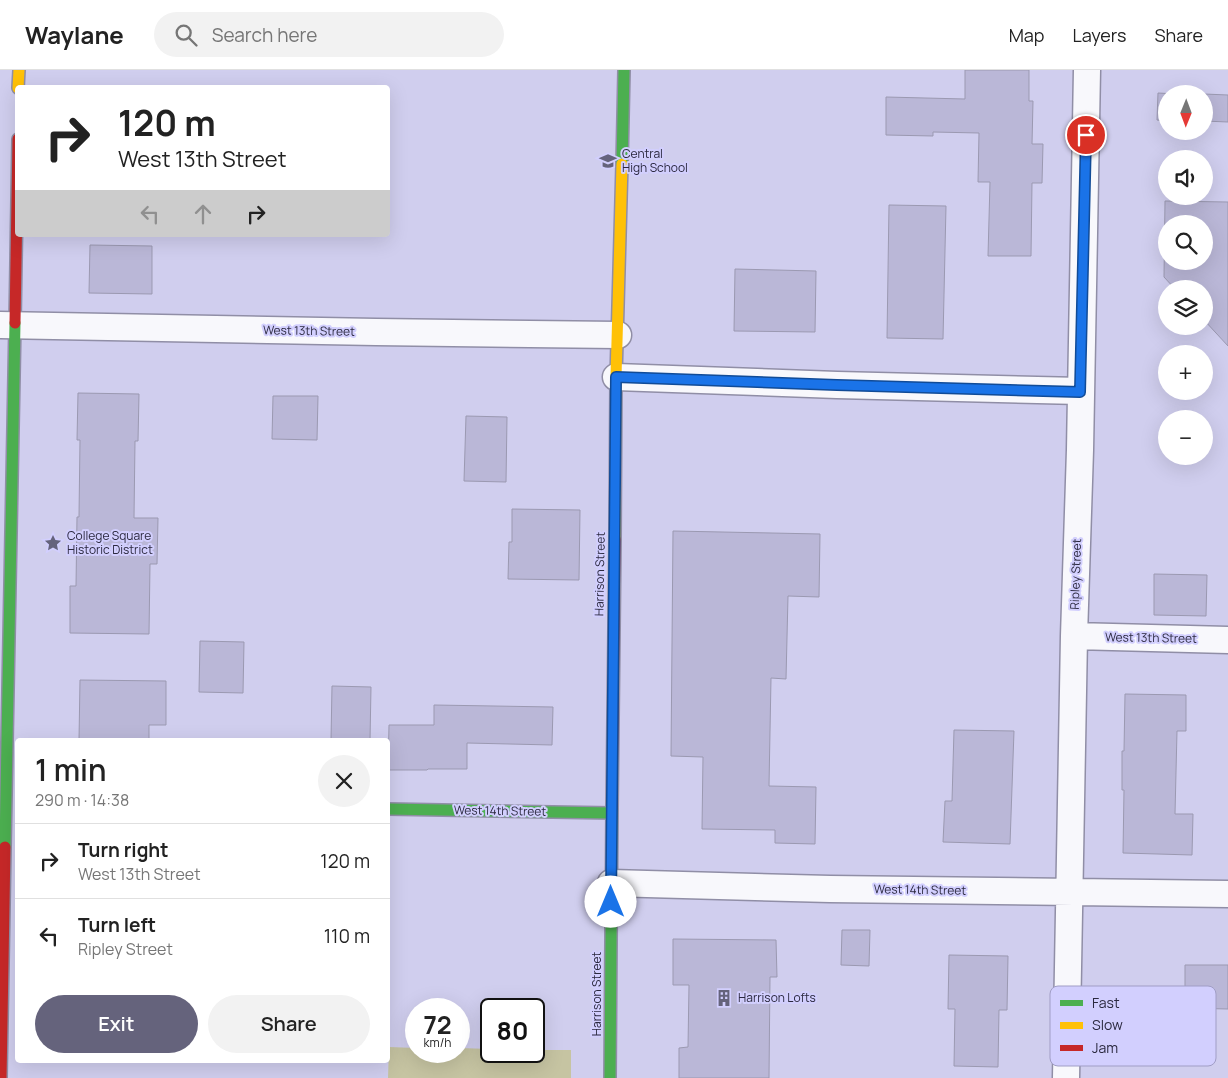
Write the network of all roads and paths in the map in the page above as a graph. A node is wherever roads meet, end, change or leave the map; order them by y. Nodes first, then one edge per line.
1 (19, 70) edge
2 (624, 70) edge
3 (1087, 70) edge
4 (18, 85) edge
5 (15, 190) edge
6 (7, 326) edge
7 (618, 335) junction
8 (616, 377) junction
9 (1080, 392) junction
10 (1074, 636) junction
11 (1228, 640) edge
12 (3, 802) edge
13 (390, 809) edge
14 (612, 813) junction
15 (611, 883) junction
16 (1069, 891) junction
17 (1228, 894) edge
18 (1067, 986) edge
19 (1, 1078) edge
20 (610, 1078) edge

1 - 4 main road
2 - 7 main road, Harrison Street
3 - 9 street, Ripley Street
5 - 6 main road
6 - 7 street, West 13th Street
6 - 12 main road
7 - 8 main road, Harrison Street
8 - 9 street
8 - 14 main road, Harrison Street
9 - 10 street, Ripley Street
10 - 11 street, West 13th Street
10 - 16 street, Ripley Street
12 - 19 main road
13 - 14 main road, West 14th Street
14 - 15 main road, Harrison Street
15 - 16 street, West 14th Street
15 - 20 main road, Harrison Street
16 - 17 street, West 14th Street
16 - 18 street, Ripley Street

